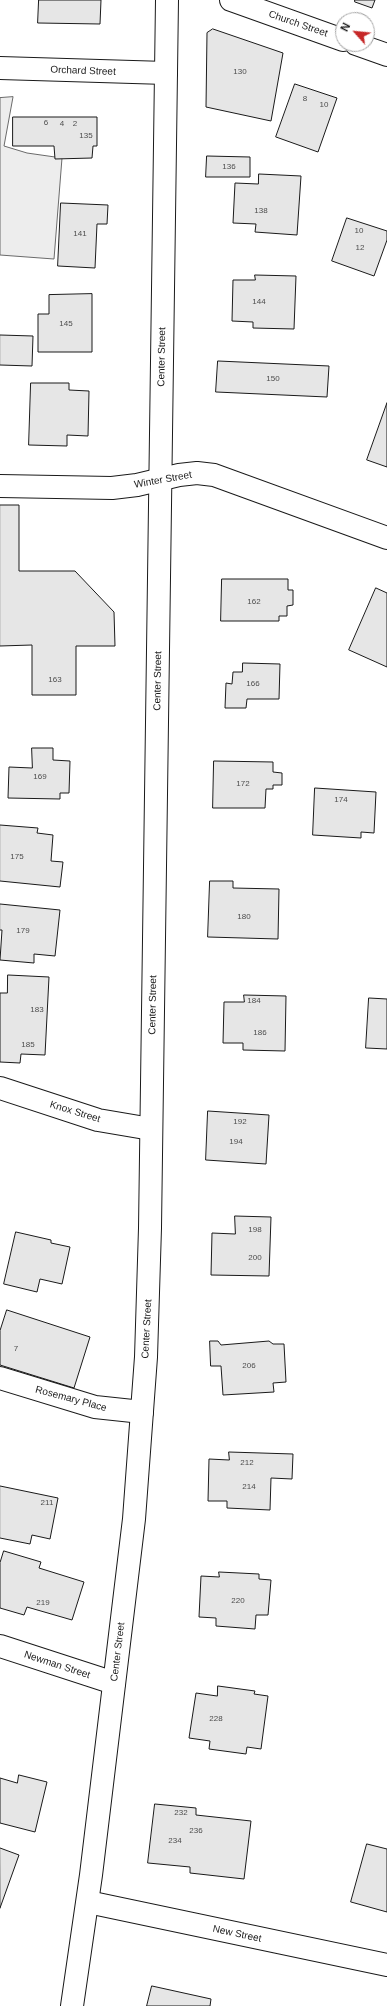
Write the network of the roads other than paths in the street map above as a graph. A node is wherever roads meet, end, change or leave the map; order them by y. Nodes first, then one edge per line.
1 (167, 0) edge
2 (231, 0) edge
3 (335, 37) edge
4 (375, 51) edge
5 (387, 55) edge
6 (0, 68) edge
7 (166, 73) junction
8 (161, 479) junction
9 (0, 486) edge
10 (387, 538) edge
11 (0, 1088) edge
12 (152, 1129) junction
13 (0, 1378) edge
14 (142, 1412) junction
15 (0, 1646) edge
16 (114, 1683) junction
17 (88, 1902) junction
18 (387, 1966) edge
19 (72, 2006) edge

1 - 7 main road, Center Street
2 - 3 main road, Church Street
4 - 5 main road
6 - 7 main road, Orchard Street
7 - 8 main road, Center Street
8 - 9 main road, Winter Street
8 - 10 main road, Winter Street
8 - 12 main road, Center Street
11 - 12 main road, Knox Street
12 - 14 main road, Center Street
13 - 14 main road, Rosemary Place
14 - 16 main road, Center Street
15 - 16 main road, Newman Street
16 - 17 main road, Center Street
17 - 18 main road, New Street
17 - 19 main road, Center Street

